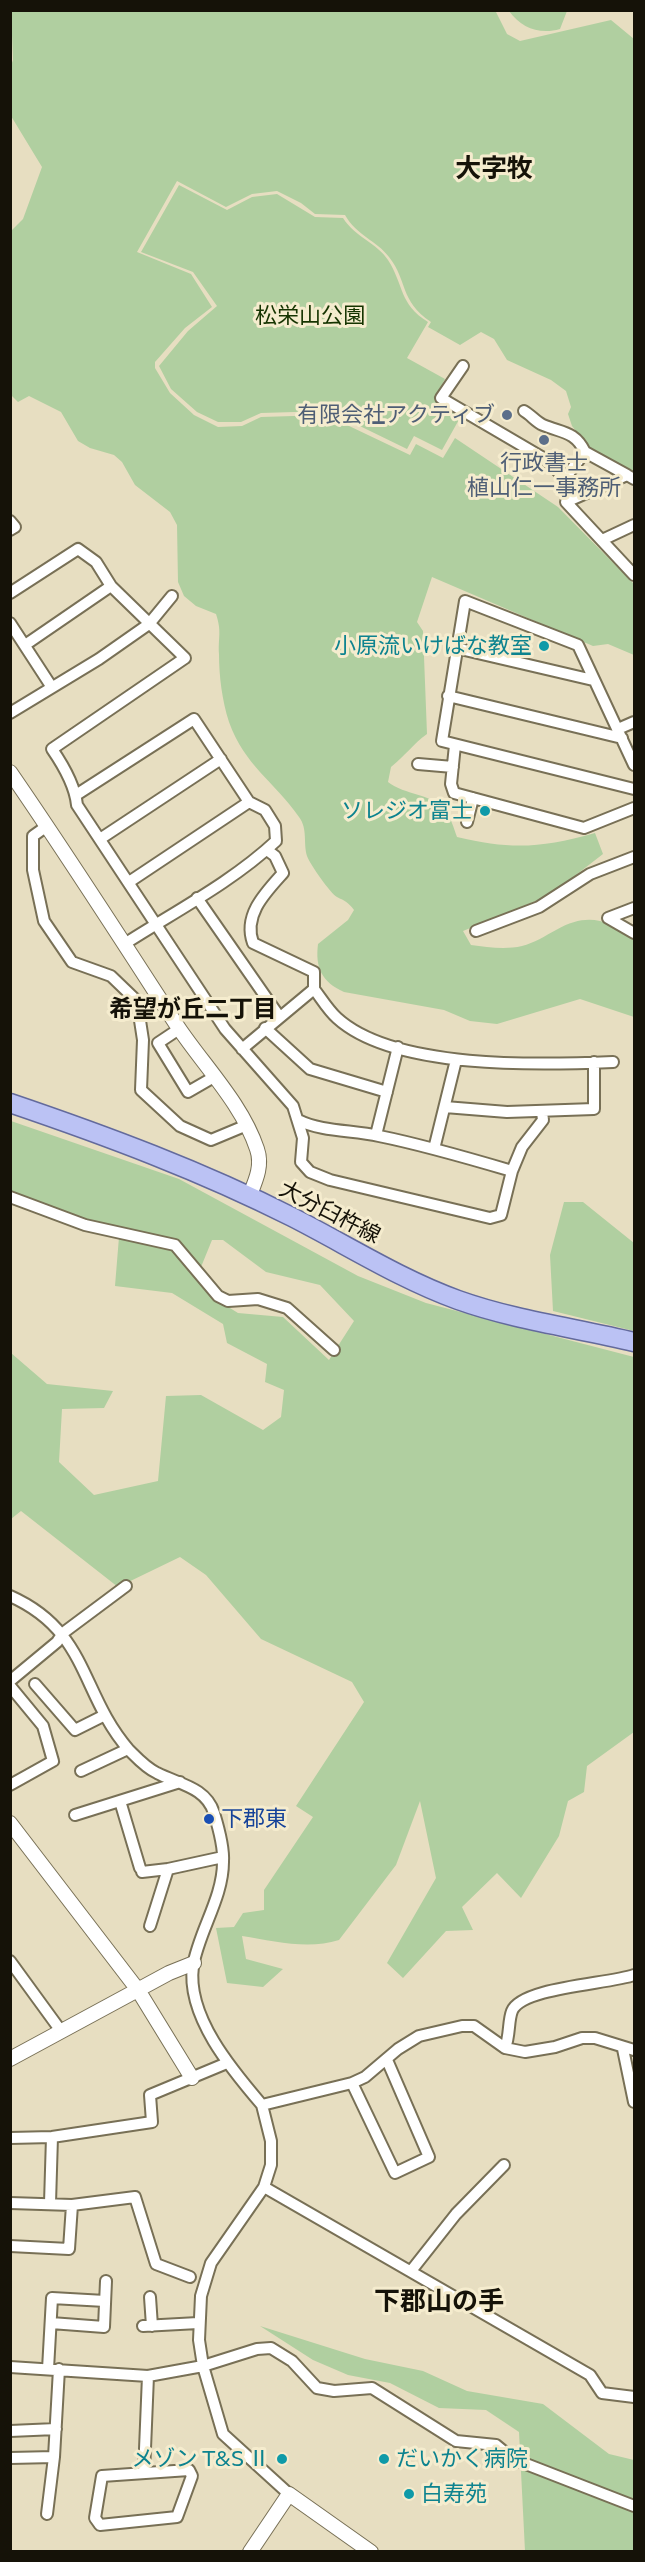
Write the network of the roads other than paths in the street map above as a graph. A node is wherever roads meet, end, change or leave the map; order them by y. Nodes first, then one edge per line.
1 (463, 366) dead end
2 (524, 411) dead end
3 (585, 452) junction
4 (631, 477) edge
5 (10, 521) edge
6 (634, 525) edge
7 (10, 530) edge
8 (602, 540) junction
9 (634, 575) edge
10 (111, 586) junction
11 (10, 592) edge
12 (172, 596) dead end
13 (10, 623) edge
14 (149, 624) junction
15 (25, 645) junction
16 (456, 648) junction
17 (593, 680) junction
18 (51, 686) junction
19 (448, 696) junction
20 (11, 712) edge
21 (634, 722) edge
22 (620, 734) junction
23 (455, 745) junction
24 (633, 758) edge
25 (221, 759) junction
26 (418, 765) dead end
27 (453, 767) junction
28 (10, 772) edge
29 (634, 789) edge
30 (76, 795) junction
31 (473, 798) junction
32 (249, 802) junction
33 (634, 808) edge
34 (467, 822) dead end
35 (47, 826) junction
36 (100, 839) junction
37 (267, 850) junction
38 (634, 857) edge
39 (129, 882) junction
40 (197, 898) junction
41 (634, 908) edge
42 (157, 923) junction
43 (476, 931) dead end
44 (634, 933) edge
45 (126, 943) junction
46 (314, 989) junction
47 (279, 1016) junction
48 (265, 1028) junction
49 (179, 1029) junction
50 (398, 1047) junction
51 (242, 1049) junction
52 (456, 1060) junction
53 (594, 1062) junction
54 (613, 1062) dead end
55 (214, 1077) junction
56 (387, 1092) junction
57 (10, 1103) edge
58 (445, 1107) junction
59 (542, 1112) junction
60 (298, 1120) junction
61 (247, 1125) junction
62 (376, 1135) junction
63 (434, 1149) junction
64 (512, 1171) junction
65 (10, 1197) edge
66 (249, 1197) junction
67 (634, 1341) edge
68 (334, 1350) dead end
69 (126, 1586) dead end
70 (10, 1596) edge
71 (63, 1633) junction
72 (10, 1681) edge
73 (35, 1684) dead end
74 (10, 1686) edge
75 (105, 1715) junction
76 (128, 1749) junction
77 (81, 1771) dead end
78 (180, 1782) junction
79 (10, 1785) edge
80 (120, 1801) junction
81 (75, 1815) dead end
82 (10, 1823) edge
83 (223, 1857) junction
84 (168, 1869) junction
85 (150, 1926) dead end
86 (10, 1961) edge
87 (194, 1963) junction
88 (634, 1975) edge
89 (138, 1990) junction
90 (61, 2031) junction
91 (505, 2048) junction
92 (629, 2049) edge
93 (10, 2059) edge
94 (387, 2060) junction
95 (228, 2063) junction
96 (192, 2078) junction
97 (352, 2084) junction
98 (634, 2102) edge
99 (262, 2105) junction
100 (52, 2137) junction
101 (10, 2138) edge
102 (504, 2165) dead end
103 (264, 2187) junction
104 (10, 2203) edge
105 (50, 2203) junction
106 (72, 2205) junction
107 (10, 2246) edge
108 (411, 2271) junction
109 (190, 2277) dead end
110 (106, 2281) dead end
111 (150, 2297) dead end
112 (105, 2301) junction
113 (198, 2323) junction
114 (51, 2324) junction
115 (203, 2366) junction
116 (10, 2367) edge
117 (54, 2369) junction
118 (148, 2376) junction
119 (634, 2397) edge
120 (56, 2429) junction
121 (10, 2431) edge
122 (54, 2457) junction
123 (10, 2458) edge
124 (144, 2473) junction
125 (289, 2494) junction
126 (634, 2505) edge
127 (46, 2514) dead end
128 (250, 2552) edge
129 (371, 2552) edge

1 - 3 street
2 - 3 street
3 - 4 street
4 - 8 street
5 - 7 street
6 - 8 street
8 - 9 street
10 - 11 street
10 - 14 street
10 - 15 street
12 - 14 street
13 - 15 street
14 - 18 street
14 - 30 street
15 - 18 street
16 - 17 street
16 - 17 street
16 - 19 street
17 - 22 street
18 - 20 street
19 - 22 street
19 - 23 street
21 - 22 street
22 - 24 street
23 - 27 street
23 - 29 street
25 - 30 street
25 - 32 street
25 - 36 street
26 - 27 street
27 - 31 street
28 - 35 street
30 - 36 street
31 - 33 street
31 - 34 street
32 - 37 street
32 - 39 street
35 - 45 street
35 - 61 street
36 - 39 street
37 - 40 street
37 - 46 street
38 - 43 street
39 - 42 street
40 - 42 street
40 - 47 street
41 - 44 street
42 - 45 street
42 - 51 street
45 - 49 street
46 - 47 street
46 - 50 street
47 - 48 street
48 - 51 street
48 - 56 street
49 - 55 street
49 - 55 street
50 - 52 street
50 - 56 street
51 - 60 street
52 - 53 street
52 - 58 street
53 - 54 street
53 - 59 street
55 - 61 street
56 - 62 street
57 - 66 main road, 大分臼杵線
58 - 59 street
58 - 63 street
59 - 64 street
60 - 62 street
60 - 64 street
61 - 66 street
62 - 63 street
63 - 64 street
65 - 68 street
66 - 67 main road, 大分臼杵線
69 - 71 street
70 - 71 street
71 - 72 street
71 - 75 street
73 - 75 street
74 - 79 street
75 - 76 street
76 - 77 street
76 - 78 street
78 - 80 street
78 - 83 street
80 - 81 street
80 - 84 street
82 - 89 street
83 - 84 street
83 - 87 street
84 - 85 street
86 - 90 street
87 - 89 street
87 - 95 street
88 - 91 street
89 - 90 street
89 - 96 street
90 - 93 street
91 - 92 street
91 - 94 street
92 - 98 street
94 - 97 street
94 - 97 street
95 - 96 street
95 - 99 street
96 - 100 street
97 - 99 street
99 - 103 street
100 - 101 street
100 - 105 street
102 - 108 street
103 - 108 street
103 - 113 street
104 - 105 street
105 - 106 street
106 - 107 street
106 - 109 street
108 - 119 street
110 - 112 street
111 - 113 street
112 - 114 street
112 - 114 street
113 - 115 street
114 - 117 street
115 - 118 street
115 - 125 street
115 - 126 street
116 - 117 street
117 - 118 street
117 - 120 street
118 - 124 street
120 - 121 street
120 - 122 street
122 - 123 street
122 - 127 street
124 - 124 street
125 - 128 street
125 - 129 street

